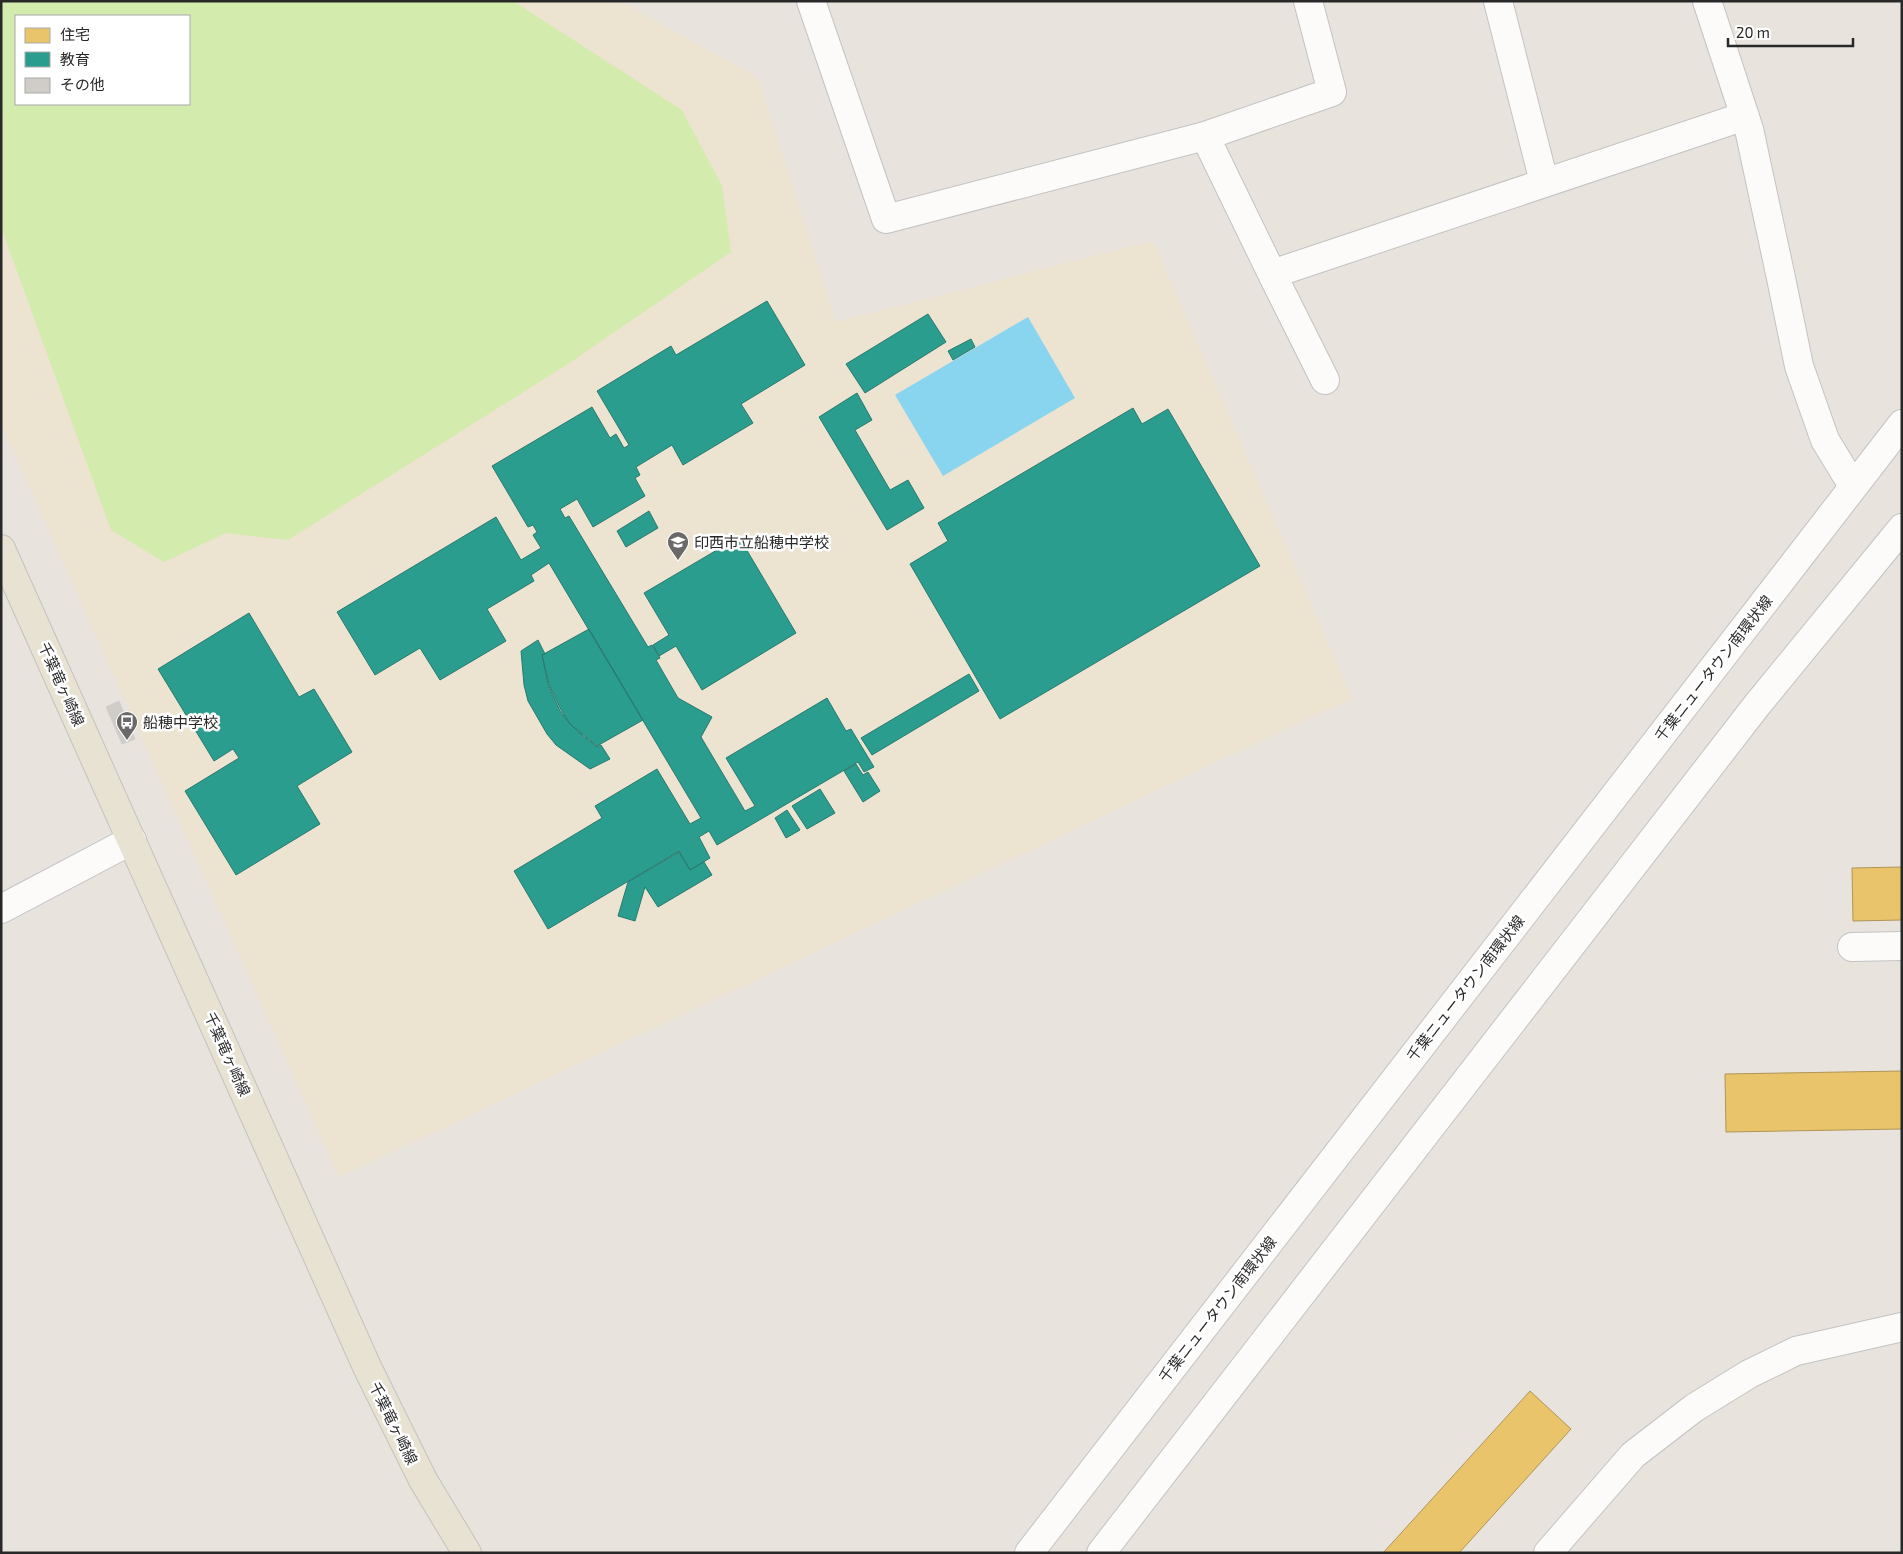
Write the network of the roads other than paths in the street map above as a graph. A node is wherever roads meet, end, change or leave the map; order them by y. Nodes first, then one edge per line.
1 (1308, 1) edge
2 (1498, 1) edge
3 (1707, 1) edge
4 (813, 2) edge
5 (1745, 116) junction
6 (1205, 136) junction
7 (1544, 182) junction
8 (1272, 274) junction
9 (1325, 380) dead end
10 (1902, 424) edge
11 (1853, 486) junction
12 (1902, 528) edge
13 (1, 549) edge
14 (132, 840) junction
15 (1, 909) edge
16 (1902, 946) edge
17 (1852, 947) dead end
18 (1902, 1327) edge
19 (467, 1553) edge
20 (1028, 1553) edge
21 (1101, 1553) edge
22 (1548, 1553) edge

1 - 6 street
2 - 7 street
3 - 5 street
4 - 6 street
5 - 7 street
5 - 11 street
6 - 8 street
7 - 8 street
8 - 9 street
10 - 11 street, 千葉ニュータウン南環状線
11 - 20 street, 千葉ニュータウン南環状線
12 - 21 street
13 - 14 main road, 千葉竜ヶ崎線
14 - 15 street
14 - 19 main road, 千葉竜ヶ崎線
16 - 17 street
18 - 22 street

